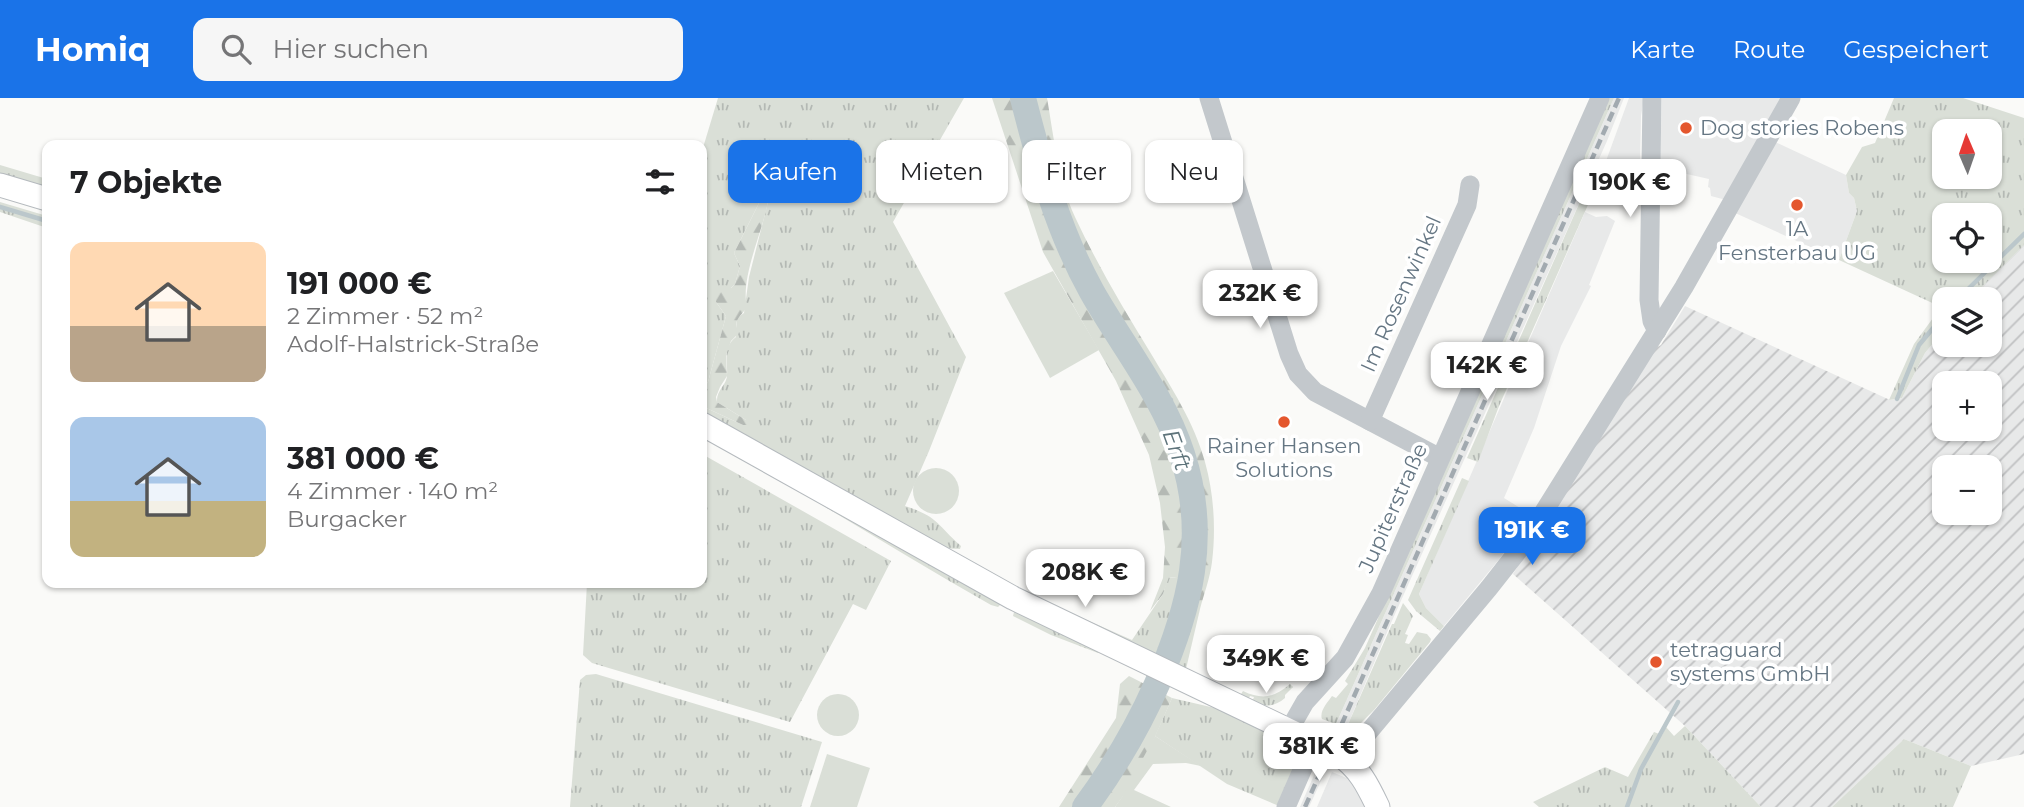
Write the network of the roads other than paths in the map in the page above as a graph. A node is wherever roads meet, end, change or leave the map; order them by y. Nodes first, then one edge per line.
1 (1209, 98) edge
2 (1600, 98) edge
3 (1653, 98) edge
4 (1790, 98) edge
5 (0, 185) edge
6 (1470, 185) dead end
7 (42, 198) edge
8 (1657, 331) junction
9 (1370, 421) junction
10 (707, 427) edge
11 (1440, 458) junction
12 (1289, 730) junction
13 (1314, 743) junction
14 (1346, 759) junction
15 (1286, 807) edge
16 (1378, 807) edge

1 - 9 street
2 - 11 street, Jupiterstraße
3 - 8 street
4 - 8 street
5 - 7 main road
6 - 9 street, Im Rosenwinkel
8 - 14 street
9 - 11 street
10 - 12 main road
11 - 12 street, Jupiterstraße
12 - 13 main road
13 - 14 main road
13 - 15 street
14 - 16 main road

